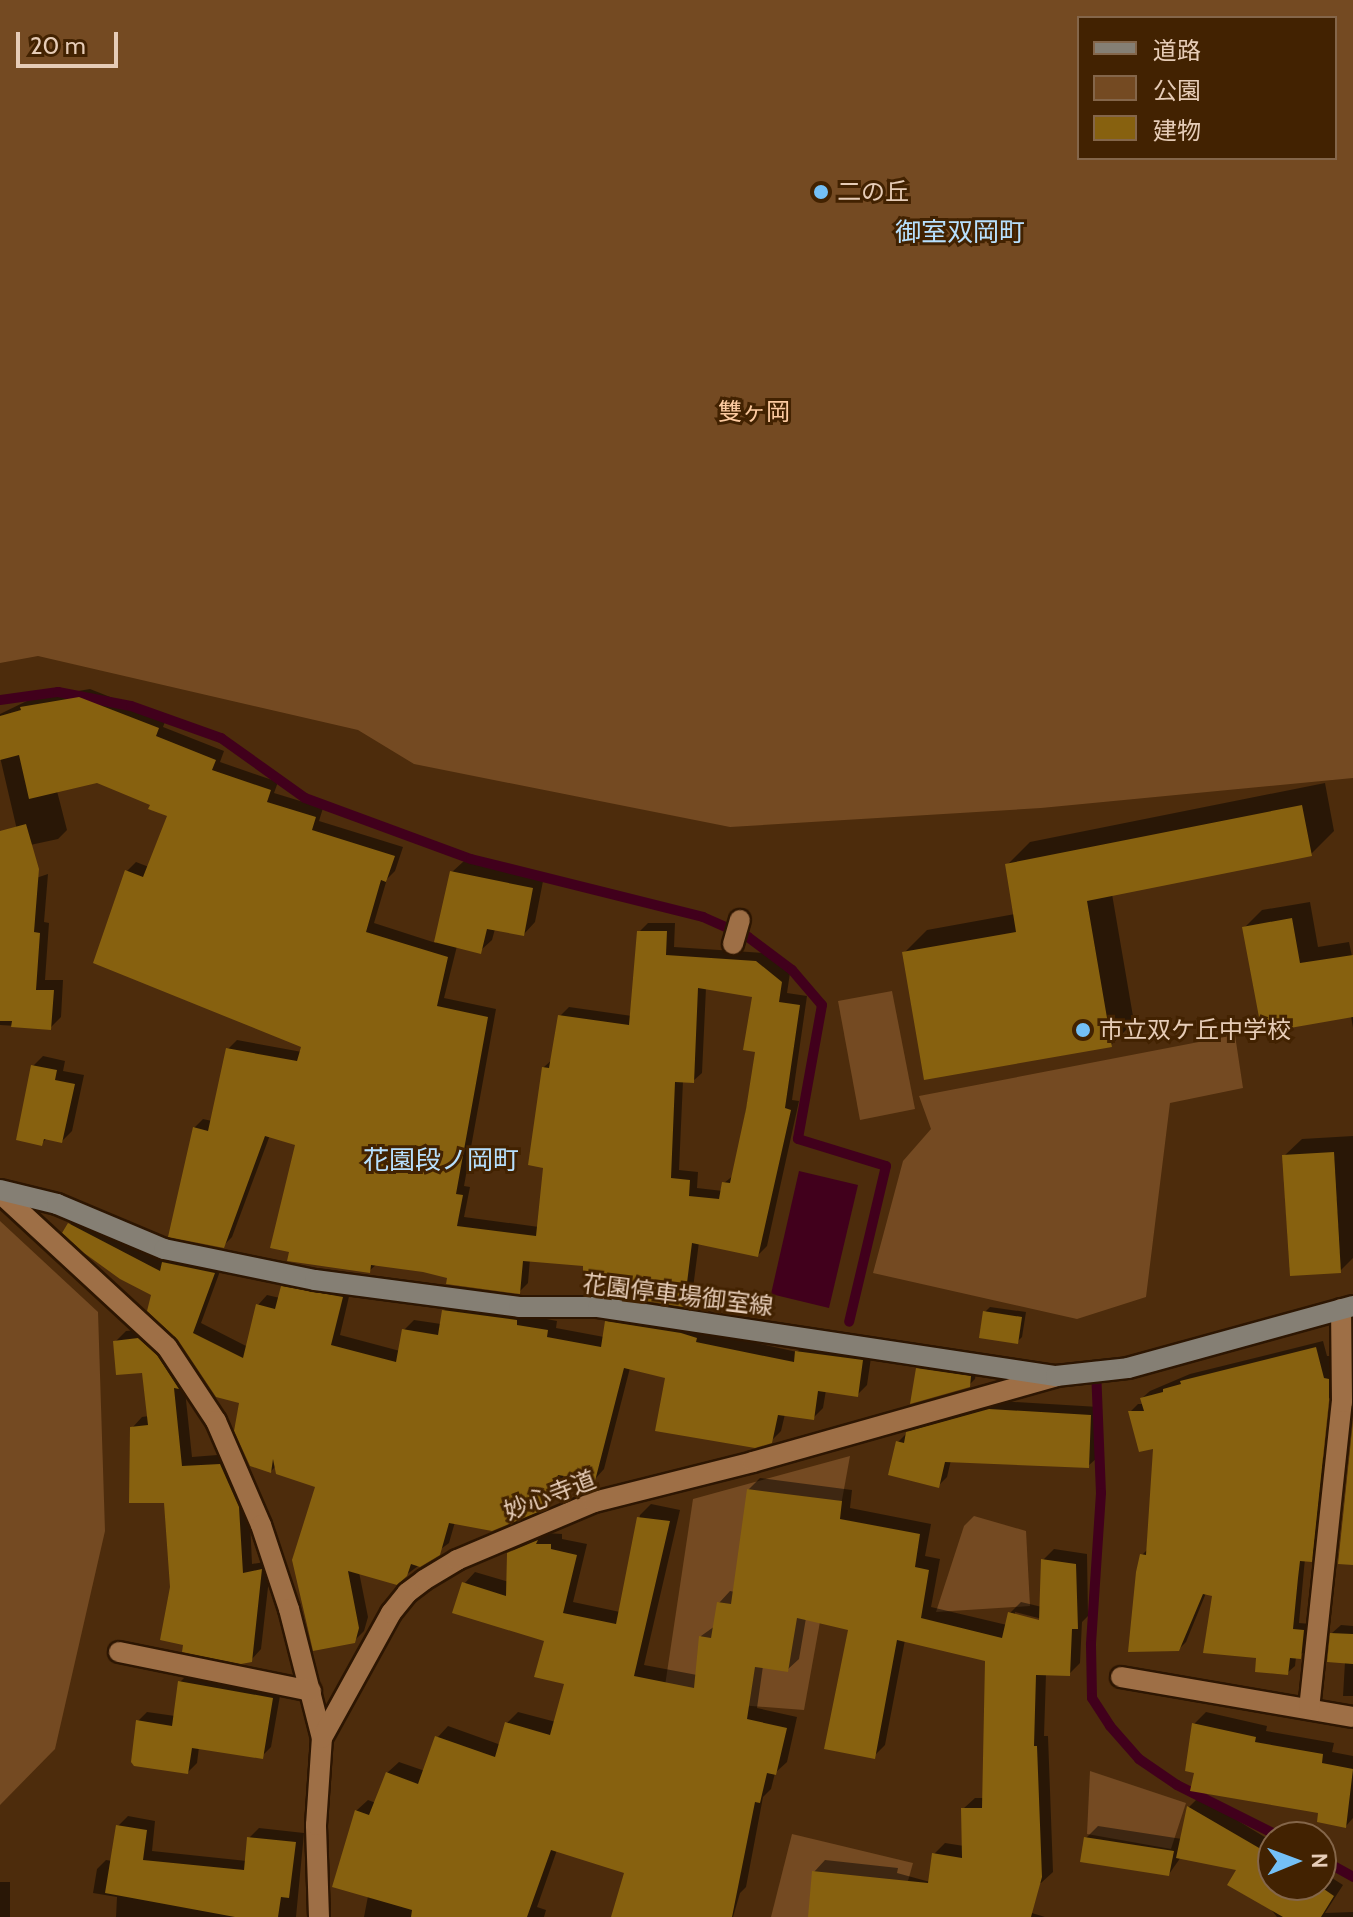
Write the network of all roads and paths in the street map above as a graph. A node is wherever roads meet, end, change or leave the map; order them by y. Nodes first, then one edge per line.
1 (740, 922) dead end
2 (733, 944) dead end
3 (0, 1192) edge
4 (1347, 1308) edge
5 (1056, 1376) junction
6 (119, 1652) dead end
7 (1121, 1677) dead end
8 (311, 1691) junction
9 (1309, 1709) junction
10 (1353, 1717) edge
11 (322, 1738) junction
12 (319, 1917) edge

1 - 2 street
3 - 5 main road, 花園停車場御室線
3 - 8 street
4 - 5 main road, 花園停車場御室線
4 - 9 street
5 - 11 street, 妙心寺道
6 - 8 street
7 - 9 street
8 - 11 street
9 - 10 street
11 - 12 street, 妙心寺道

